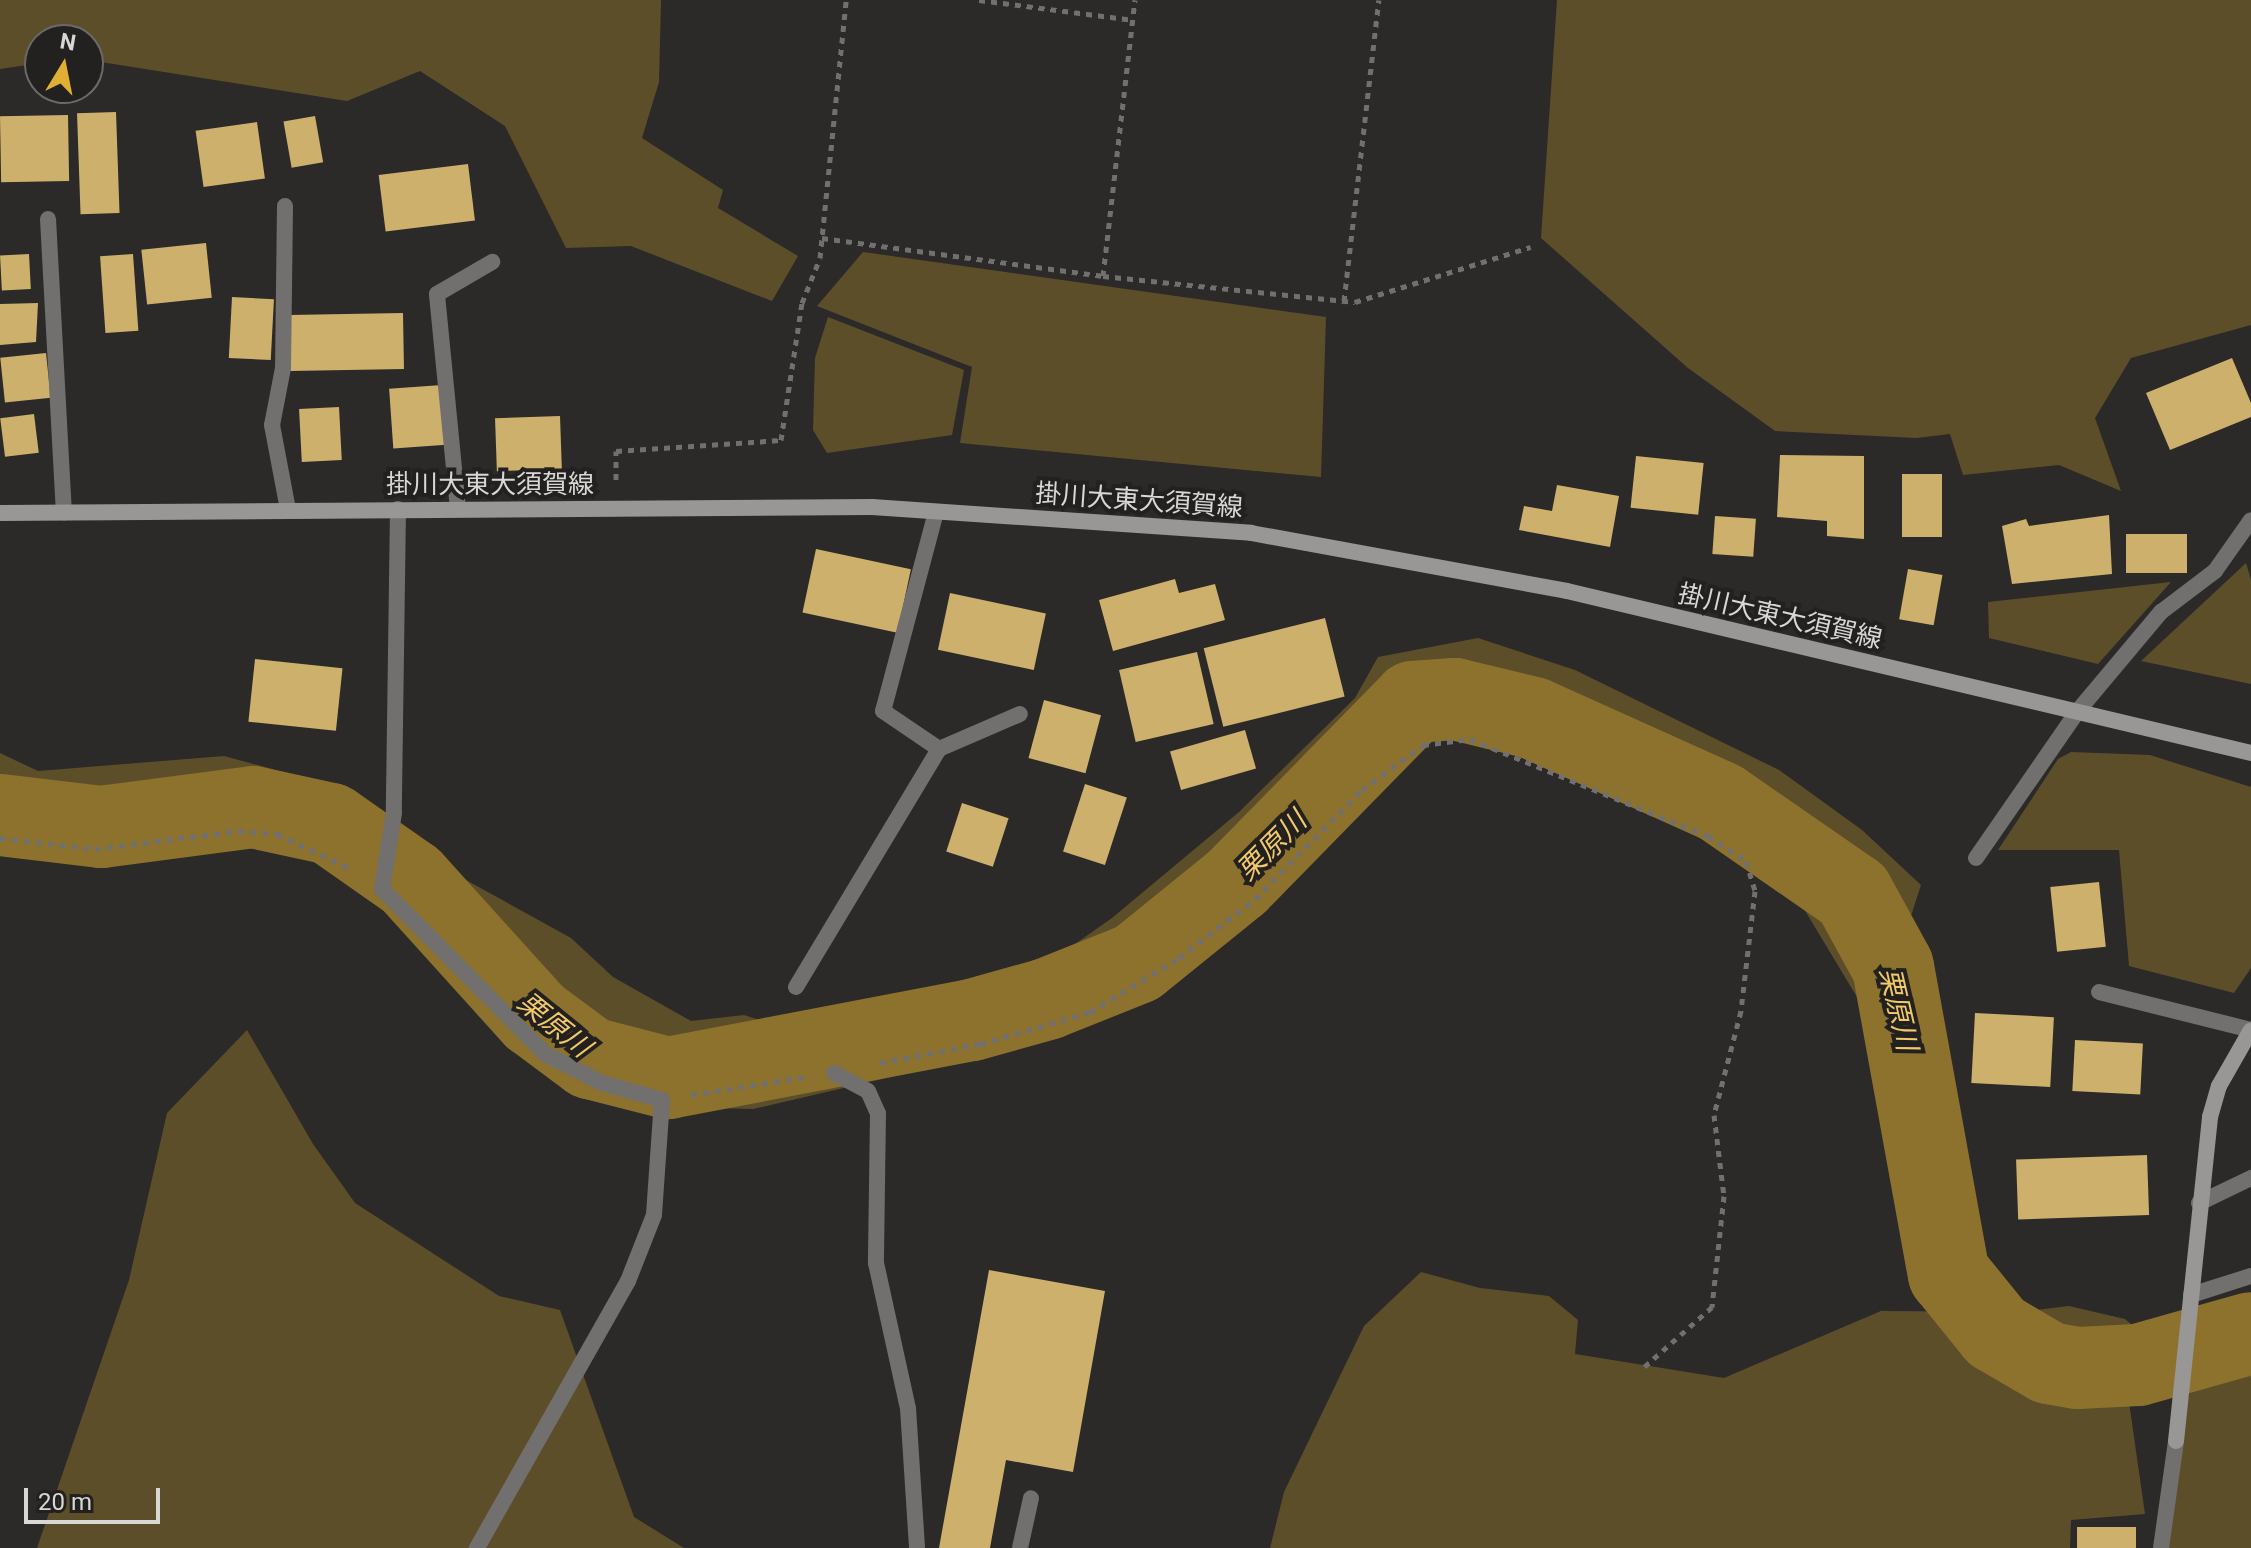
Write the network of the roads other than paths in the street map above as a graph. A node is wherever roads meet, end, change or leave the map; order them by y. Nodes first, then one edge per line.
1 (285, 206) dead end
2 (48, 219) dead end
3 (492, 262) dead end
4 (398, 509) junction
5 (458, 509) junction
6 (288, 510) junction
7 (936, 512) junction
8 (0, 513) edge
9 (64, 513) junction
10 (2251, 520) edge
11 (2077, 712) junction
12 (1020, 714) dead end
13 (939, 749) junction
14 (2251, 753) edge
15 (1976, 858) dead end
16 (796, 987) dead end
17 (2099, 992) dead end
18 (2251, 1030) edge
19 (834, 1073) road end
20 (2251, 1178) edge
21 (2199, 1203) junction
22 (2251, 1276) edge
23 (2191, 1295) junction
24 (2176, 1441) joint
25 (1031, 1498) dead end
26 (477, 1548) edge
27 (917, 1548) edge
28 (1020, 1548) edge
29 (2161, 1548) edge

1 - 6 street
2 - 9 street
3 - 5 street
4 - 5 main road, 掛川大東大須賀線
4 - 6 main road, 掛川大東大須賀線
4 - 26 street
5 - 7 main road, 掛川大東大須賀線
6 - 9 main road, 掛川大東大須賀線
7 - 11 main road, 掛川大東大須賀線
7 - 13 street
8 - 9 main road, 掛川大東大須賀線
10 - 11 street
11 - 14 main road, 掛川大東大須賀線
11 - 15 street
12 - 13 street
13 - 16 street
17 - 18 street
18 - 21 main road
19 - 27 street
20 - 21 street
21 - 23 main road
22 - 23 street
23 - 24 main road
24 - 29 street
25 - 28 street

